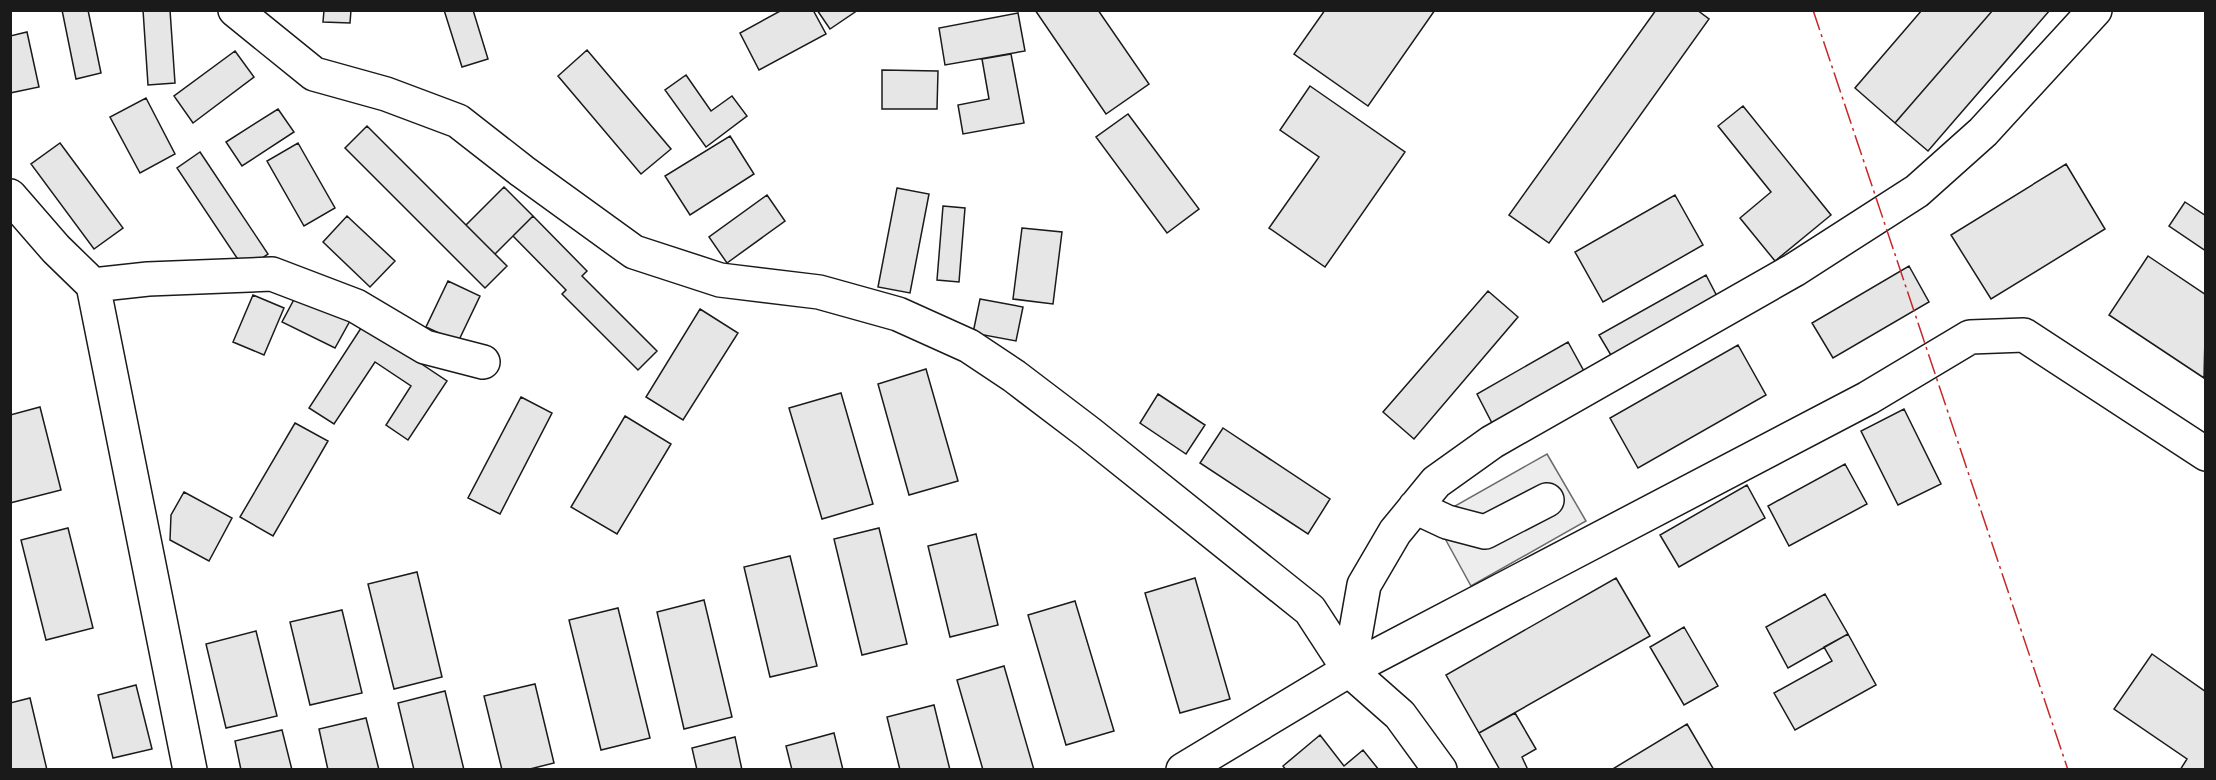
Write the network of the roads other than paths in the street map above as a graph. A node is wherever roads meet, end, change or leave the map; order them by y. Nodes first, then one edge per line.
1 (235, 10) edge
2 (2095, 10) edge
3 (10, 196) edge
4 (93, 285) junction
5 (483, 362) dead end
6 (2205, 454) edge
7 (1547, 500) dead end
8 (1415, 507) junction
9 (1348, 670) junction
10 (190, 770) edge
11 (1183, 770) edge
12 (1440, 770) edge

1 - 9 street
2 - 8 street
3 - 4 street
4 - 5 street
4 - 10 street
6 - 9 street
7 - 8 street
8 - 9 street
9 - 11 street
9 - 12 street

